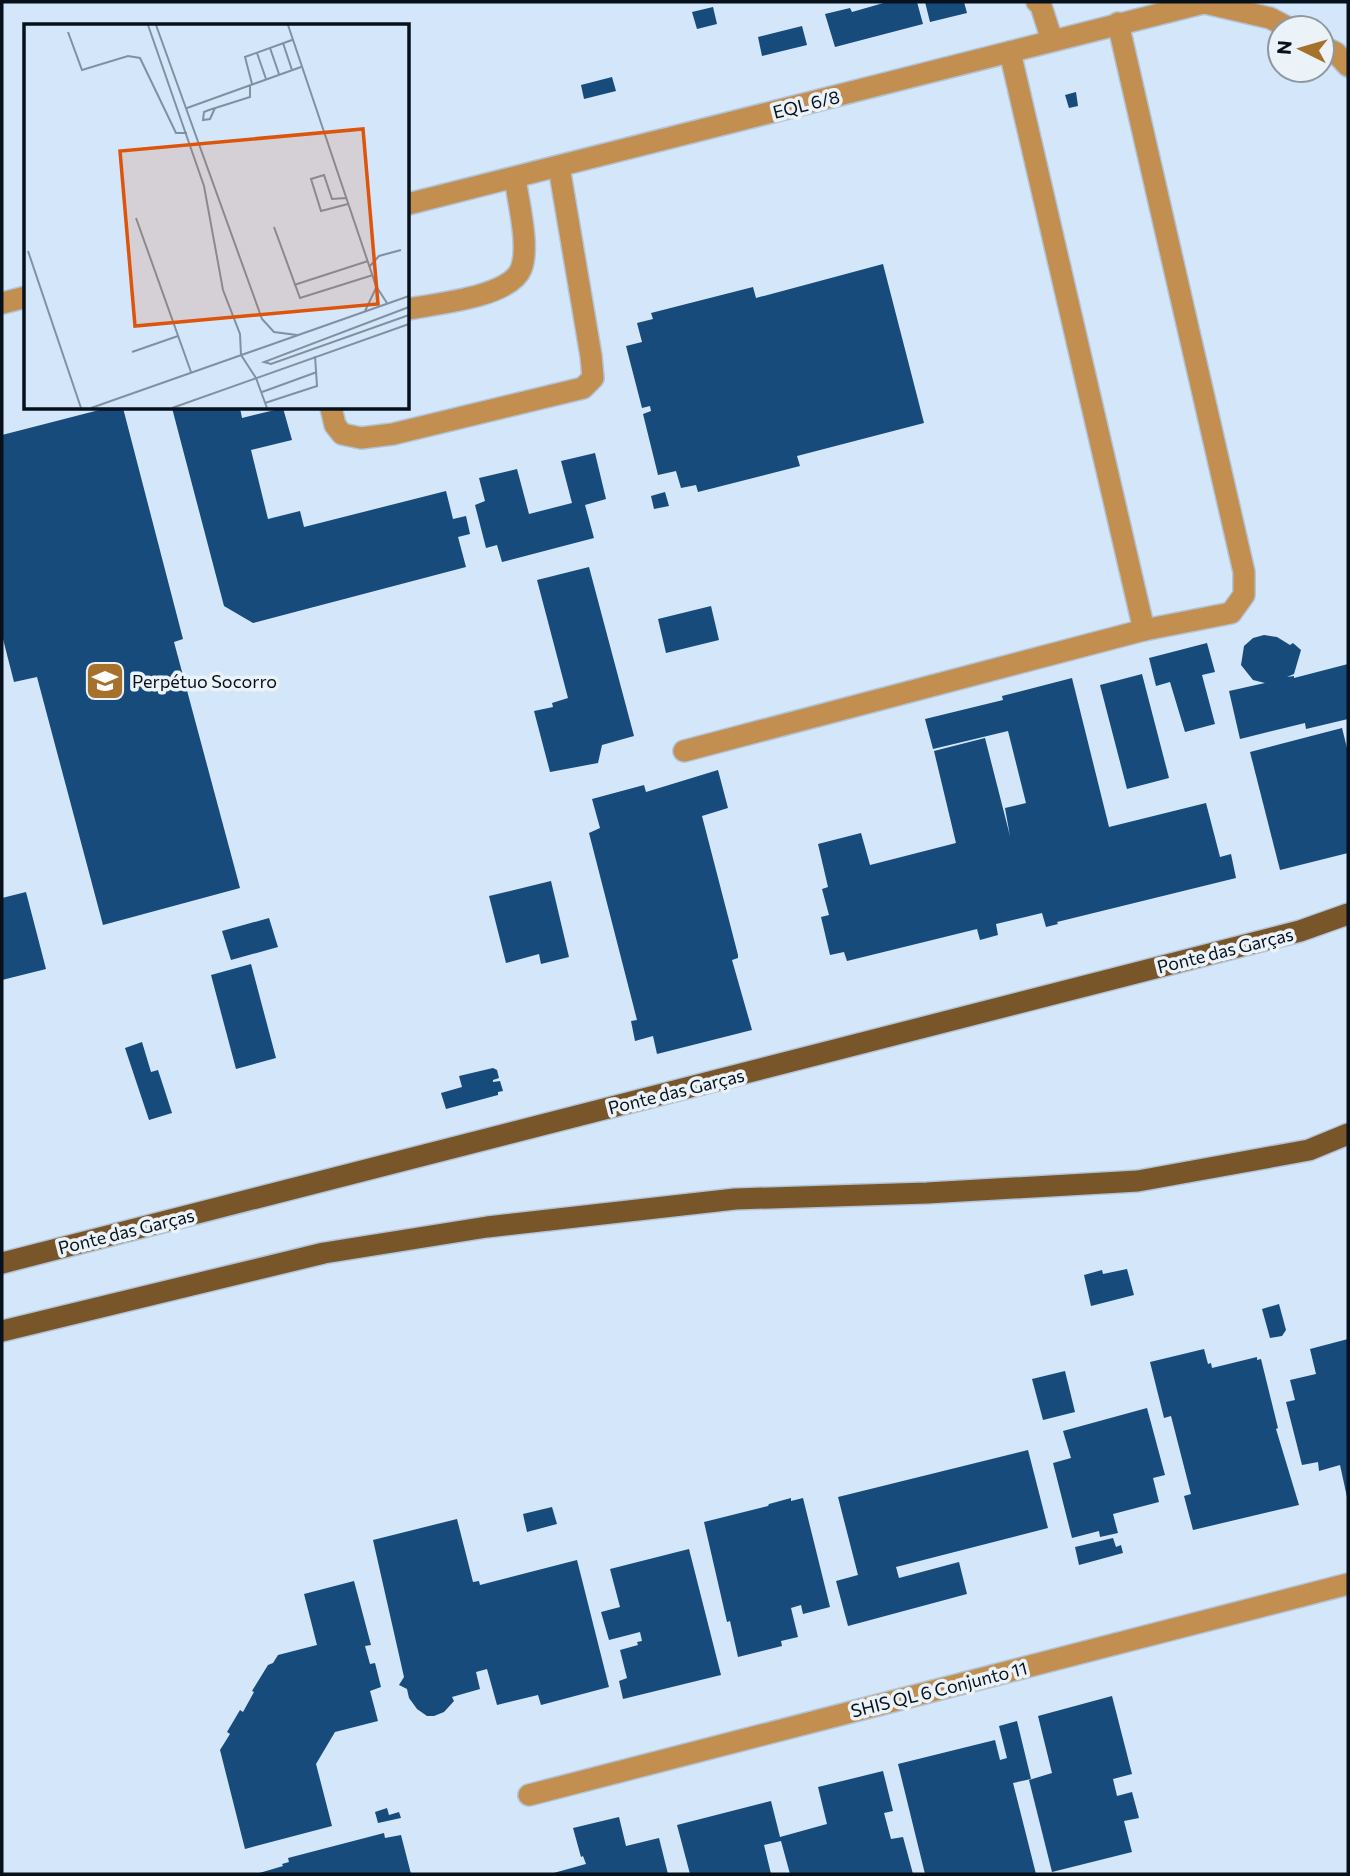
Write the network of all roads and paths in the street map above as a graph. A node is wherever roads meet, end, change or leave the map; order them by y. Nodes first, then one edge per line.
1 (1037, 2) edge
2 (1206, 2) edge
3 (1266, 17) edge
4 (1118, 23) junction
5 (1052, 40) junction
6 (1010, 52) junction
7 (559, 167) junction
8 (516, 177) junction
9 (410, 204) edge
10 (24, 298) edge
11 (2, 303) edge
12 (410, 309) edge
13 (331, 410) edge
14 (1144, 630) junction
15 (684, 751) dead end
16 (1348, 914) edge
17 (1348, 1134) edge
18 (2, 1263) edge
19 (2, 1331) edge
20 (1348, 1584) edge
21 (529, 1795) dead end

1 - 5 street
2 - 3 street, EQL 6/8
2 - 4 street, EQL 6/8
4 - 5 street, EQL 6/8
4 - 14 street
5 - 6 street, EQL 6/8
6 - 7 street, EQL 6/8
6 - 14 street
7 - 8 street, EQL 6/8
7 - 13 street
8 - 9 street, EQL 6/8
8 - 12 street
10 - 11 street
14 - 15 street
16 - 18 main road, Ponte das Garças
17 - 19 main road
20 - 21 street, SHIS QL 6 Conjunto 11

